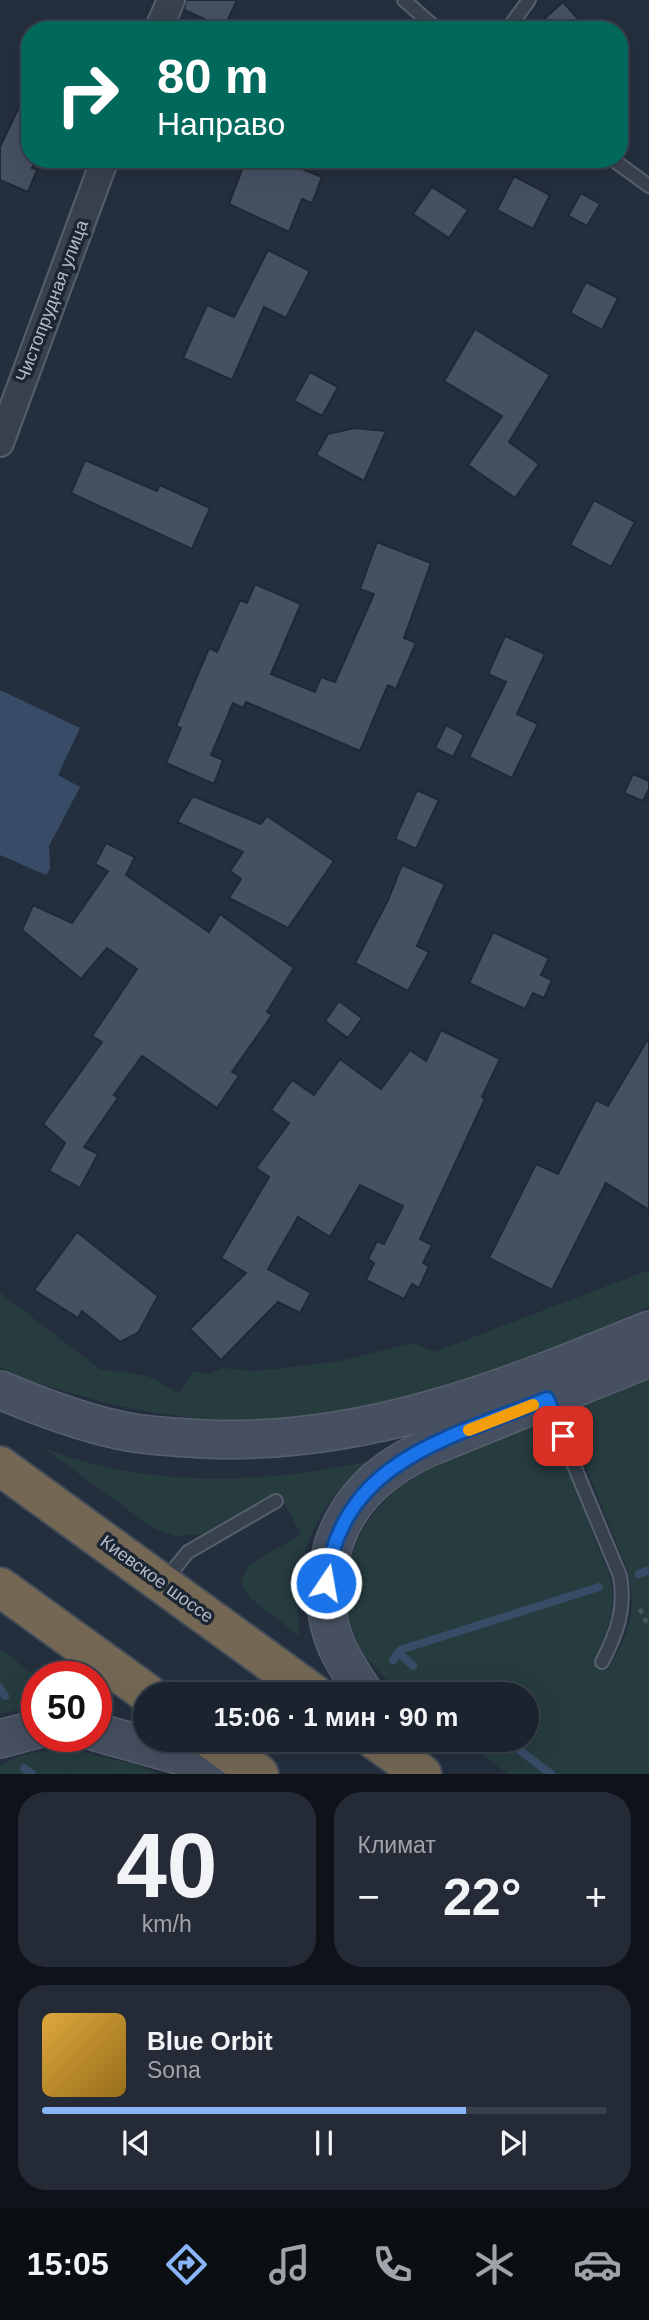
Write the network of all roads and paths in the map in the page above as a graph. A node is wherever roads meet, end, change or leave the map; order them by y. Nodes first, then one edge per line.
1 (170, 0) edge
2 (404, 0) edge
3 (529, 0) edge
4 (162, 21) edge
5 (428, 21) edge
6 (514, 21) edge
7 (102, 168) edge
8 (624, 168) edge
9 (649, 186) edge
10 (0, 443) edge
11 (649, 1330) edge
12 (649, 1358) edge
13 (0, 1390) edge
14 (547, 1399) junction
15 (0, 1466) edge
16 (276, 1501) dead end
17 (163, 1583) junction
18 (0, 1587) edge
19 (602, 1662) dead end
20 (298, 1682) edge
21 (358, 1682) edge
22 (133, 1683) edge
23 (21, 1733) edge
24 (112, 1736) edge
25 (0, 1739) edge
26 (228, 1752) edge
27 (392, 1752) edge
28 (412, 1752) edge
29 (223, 1774) edge
30 (259, 1774) edge
31 (422, 1774) edge
32 (434, 1774) edge

1 - 4 street
2 - 5 lane
3 - 6 lane
7 - 10 street, Чистопрудная улица
8 - 9 lane
11 - 13 main road
12 - 14 main road
14 - 19 lane
14 - 21 main road
15 - 17 highway, Киевское шоссе
16 - 17 lane
17 - 20 highway, Киевское шоссе
18 - 22 highway
23 - 25 main road
24 - 29 main road
26 - 30 highway
27 - 31 highway
28 - 32 main road

